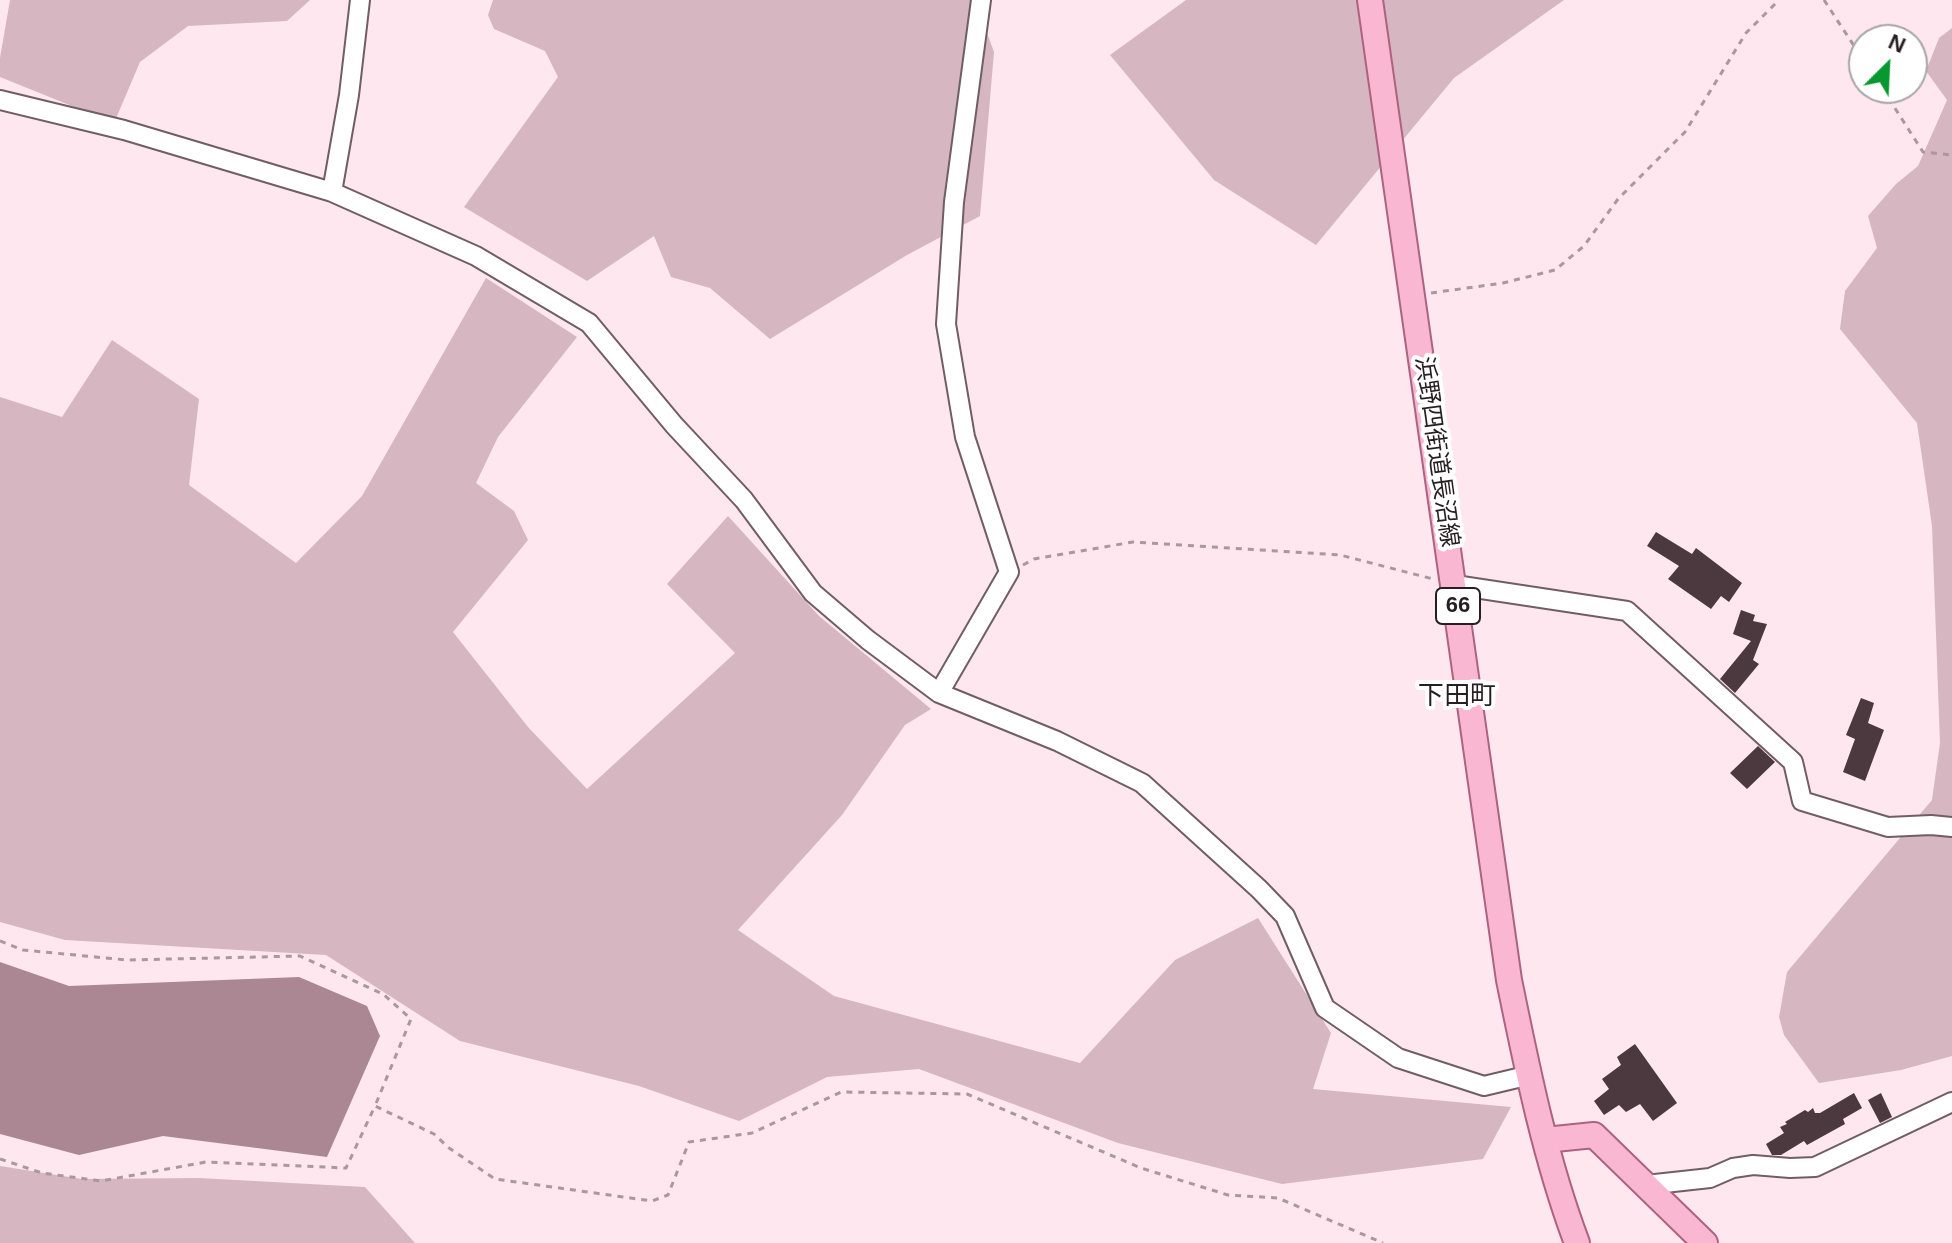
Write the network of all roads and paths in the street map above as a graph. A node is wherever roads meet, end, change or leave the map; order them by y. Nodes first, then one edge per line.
1 (360, 0) edge
2 (981, 0) edge
3 (1370, 0) edge
4 (1779, 0) edge
5 (1824, 0) edge
6 (1848, 37) edge
7 (0, 100) edge
8 (1892, 104) edge
9 (1952, 155) edge
10 (332, 192) junction
11 (1413, 295) junction
12 (1009, 572) junction
13 (1455, 585) junction
14 (939, 693) junction
15 (1952, 827) edge
16 (0, 941) edge
17 (1530, 1075) junction
18 (1952, 1102) edge
19 (375, 1106) junction
20 (1545, 1140) junction
21 (0, 1159) edge
22 (1646, 1185) junction
23 (1383, 1243) edge
24 (1577, 1243) edge
25 (1705, 1243) edge

1 - 10 street
2 - 12 street
3 - 11 main road, 浜野四街道長沼線 / 66
4 - 11 path
5 - 6 path
7 - 10 street
8 - 9 path
10 - 14 street
11 - 13 main road, 浜野四街道長沼線 / 66
12 - 13 path
12 - 14 street
13 - 15 street
13 - 17 main road, 浜野四街道長沼線 / 66
14 - 17 street
16 - 19 path
17 - 20 main road, 浜野四街道長沼線 / 66
18 - 22 street
19 - 21 path
19 - 23 path
20 - 22 main road
20 - 24 main road, 浜野四街道長沼線 / 66
22 - 25 main road

